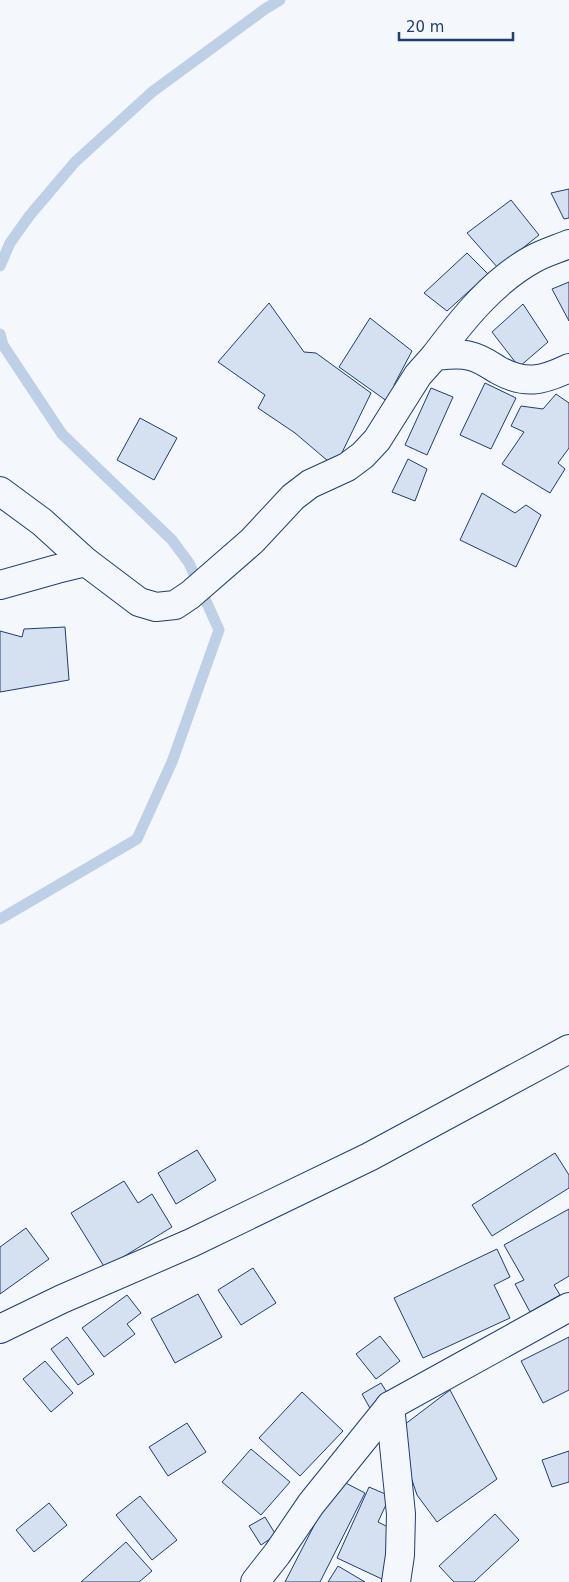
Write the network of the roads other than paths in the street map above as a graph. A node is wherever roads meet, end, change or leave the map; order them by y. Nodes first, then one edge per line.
1 (569, 244) edge
2 (435, 356) junction
3 (569, 368) edge
4 (0, 491) edge
5 (86, 562) junction
6 (0, 585) edge
7 (569, 1049) edge
8 (569, 1307) edge
9 (0, 1329) edge
10 (390, 1406) junction
11 (255, 1582) edge
12 (396, 1582) edge

1 - 2 street
2 - 3 street
2 - 5 street
4 - 5 street
5 - 6 street
7 - 9 street
8 - 10 street
10 - 11 street
10 - 12 street

